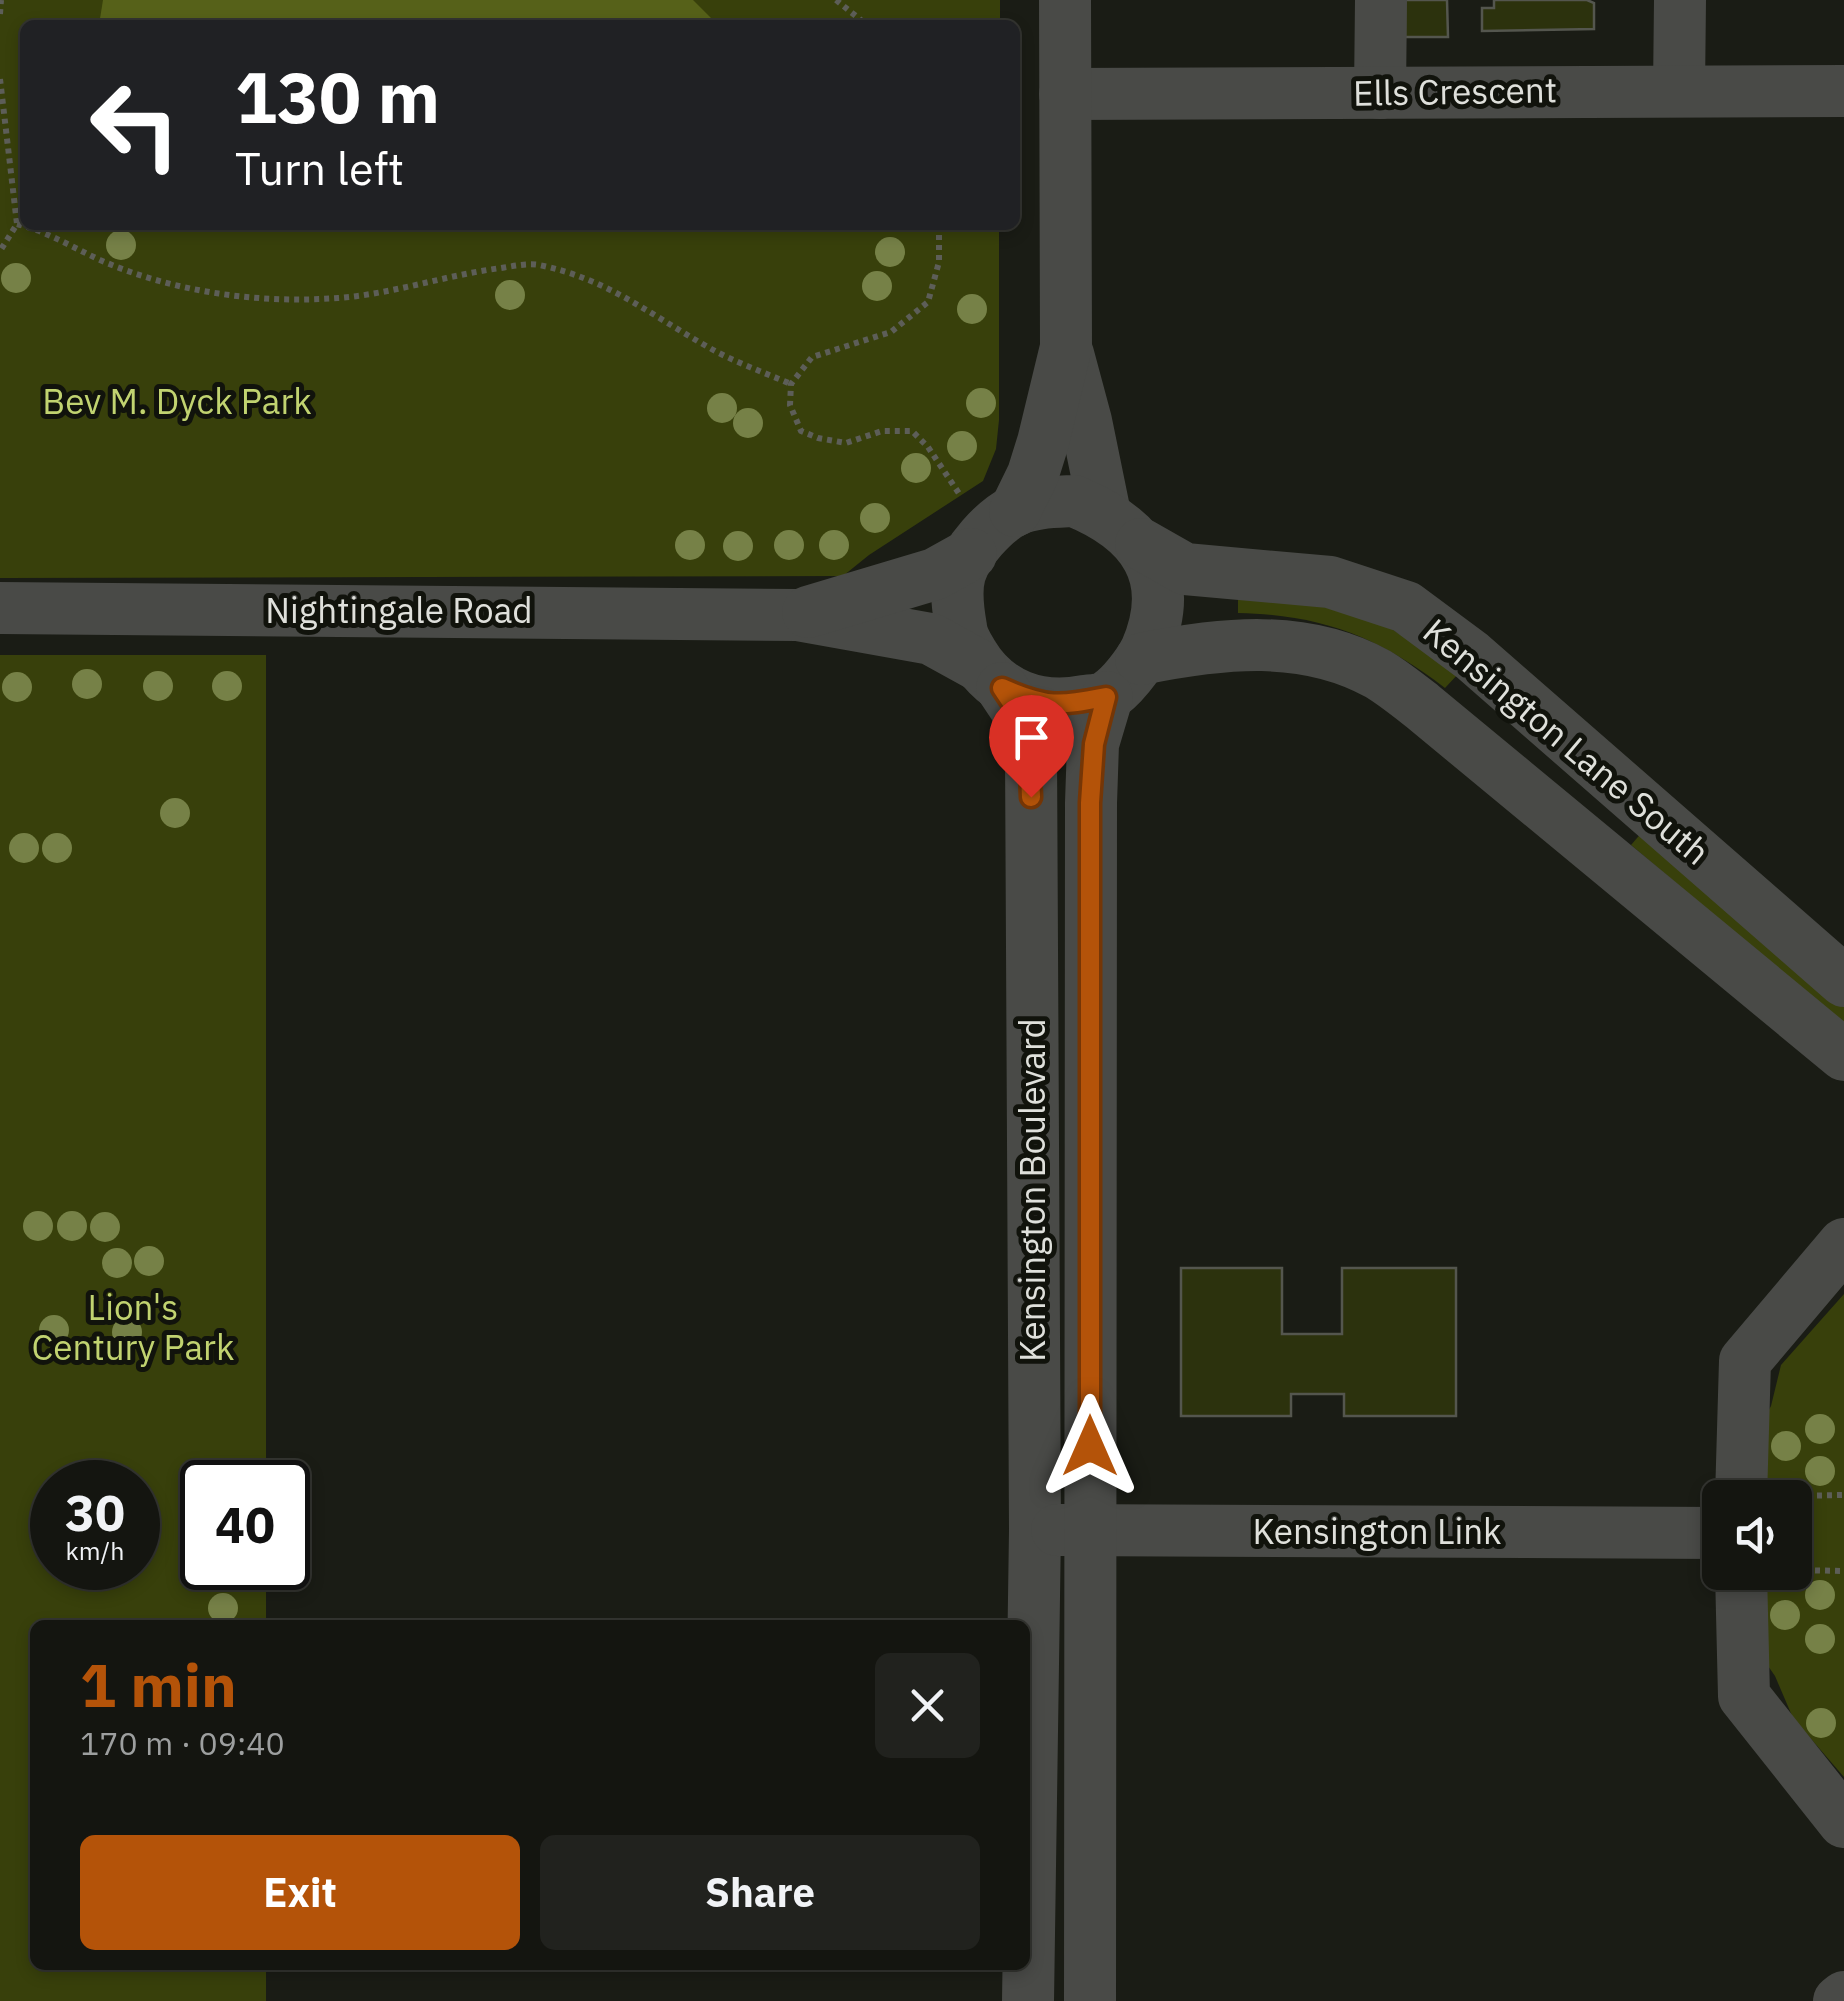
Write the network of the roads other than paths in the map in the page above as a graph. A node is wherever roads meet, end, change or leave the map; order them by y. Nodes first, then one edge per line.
1 (1066, 0) edge
2 (1380, 0) edge
3 (1680, 0) edge
4 (1679, 90) junction
5 (1844, 91) edge
6 (1380, 93) junction
7 (1066, 94) junction
8 (1066, 347) junction
9 (984, 523) junction
10 (1123, 529) junction
11 (0, 608) edge
12 (797, 615) junction
13 (1142, 659) junction
14 (991, 677) junction
15 (1106, 697) junction
16 (1844, 981) edge
17 (1844, 1056) edge
18 (1844, 1244) edge
19 (1736, 1480) edge
20 (1702, 1509) edge
21 (1035, 1530) junction
22 (1090, 1531) junction
23 (1741, 1590) edge
24 (1844, 1822) edge
25 (1030, 1866) edge
26 (1028, 1970) edge
27 (1028, 2001) edge
28 (1090, 2001) edge

1 - 7 street
2 - 6 street
3 - 4 street
4 - 5 street, Ells Crescent
4 - 6 street, Ells Crescent
6 - 7 street, Ells Crescent
7 - 8 street
8 - 9 street
8 - 10 street
9 - 10 street
9 - 12 street, Nightingale Road
9 - 14 street
10 - 13 street
10 - 16 street, Kensington Lane South
11 - 12 street, Nightingale Road
12 - 14 street, Nightingale Road
13 - 15 street
13 - 17 street, Kensington Lane South
14 - 15 street
14 - 21 street, Kensington Boulevard
15 - 22 street, Kensington Boulevard
18 - 19 street
20 - 22 street, Kensington Link
21 - 22 street, Kensington Link
21 - 25 street, Kensington Boulevard
22 - 28 street, Kensington Boulevard
23 - 24 street
26 - 27 street, Kensington Boulevard

